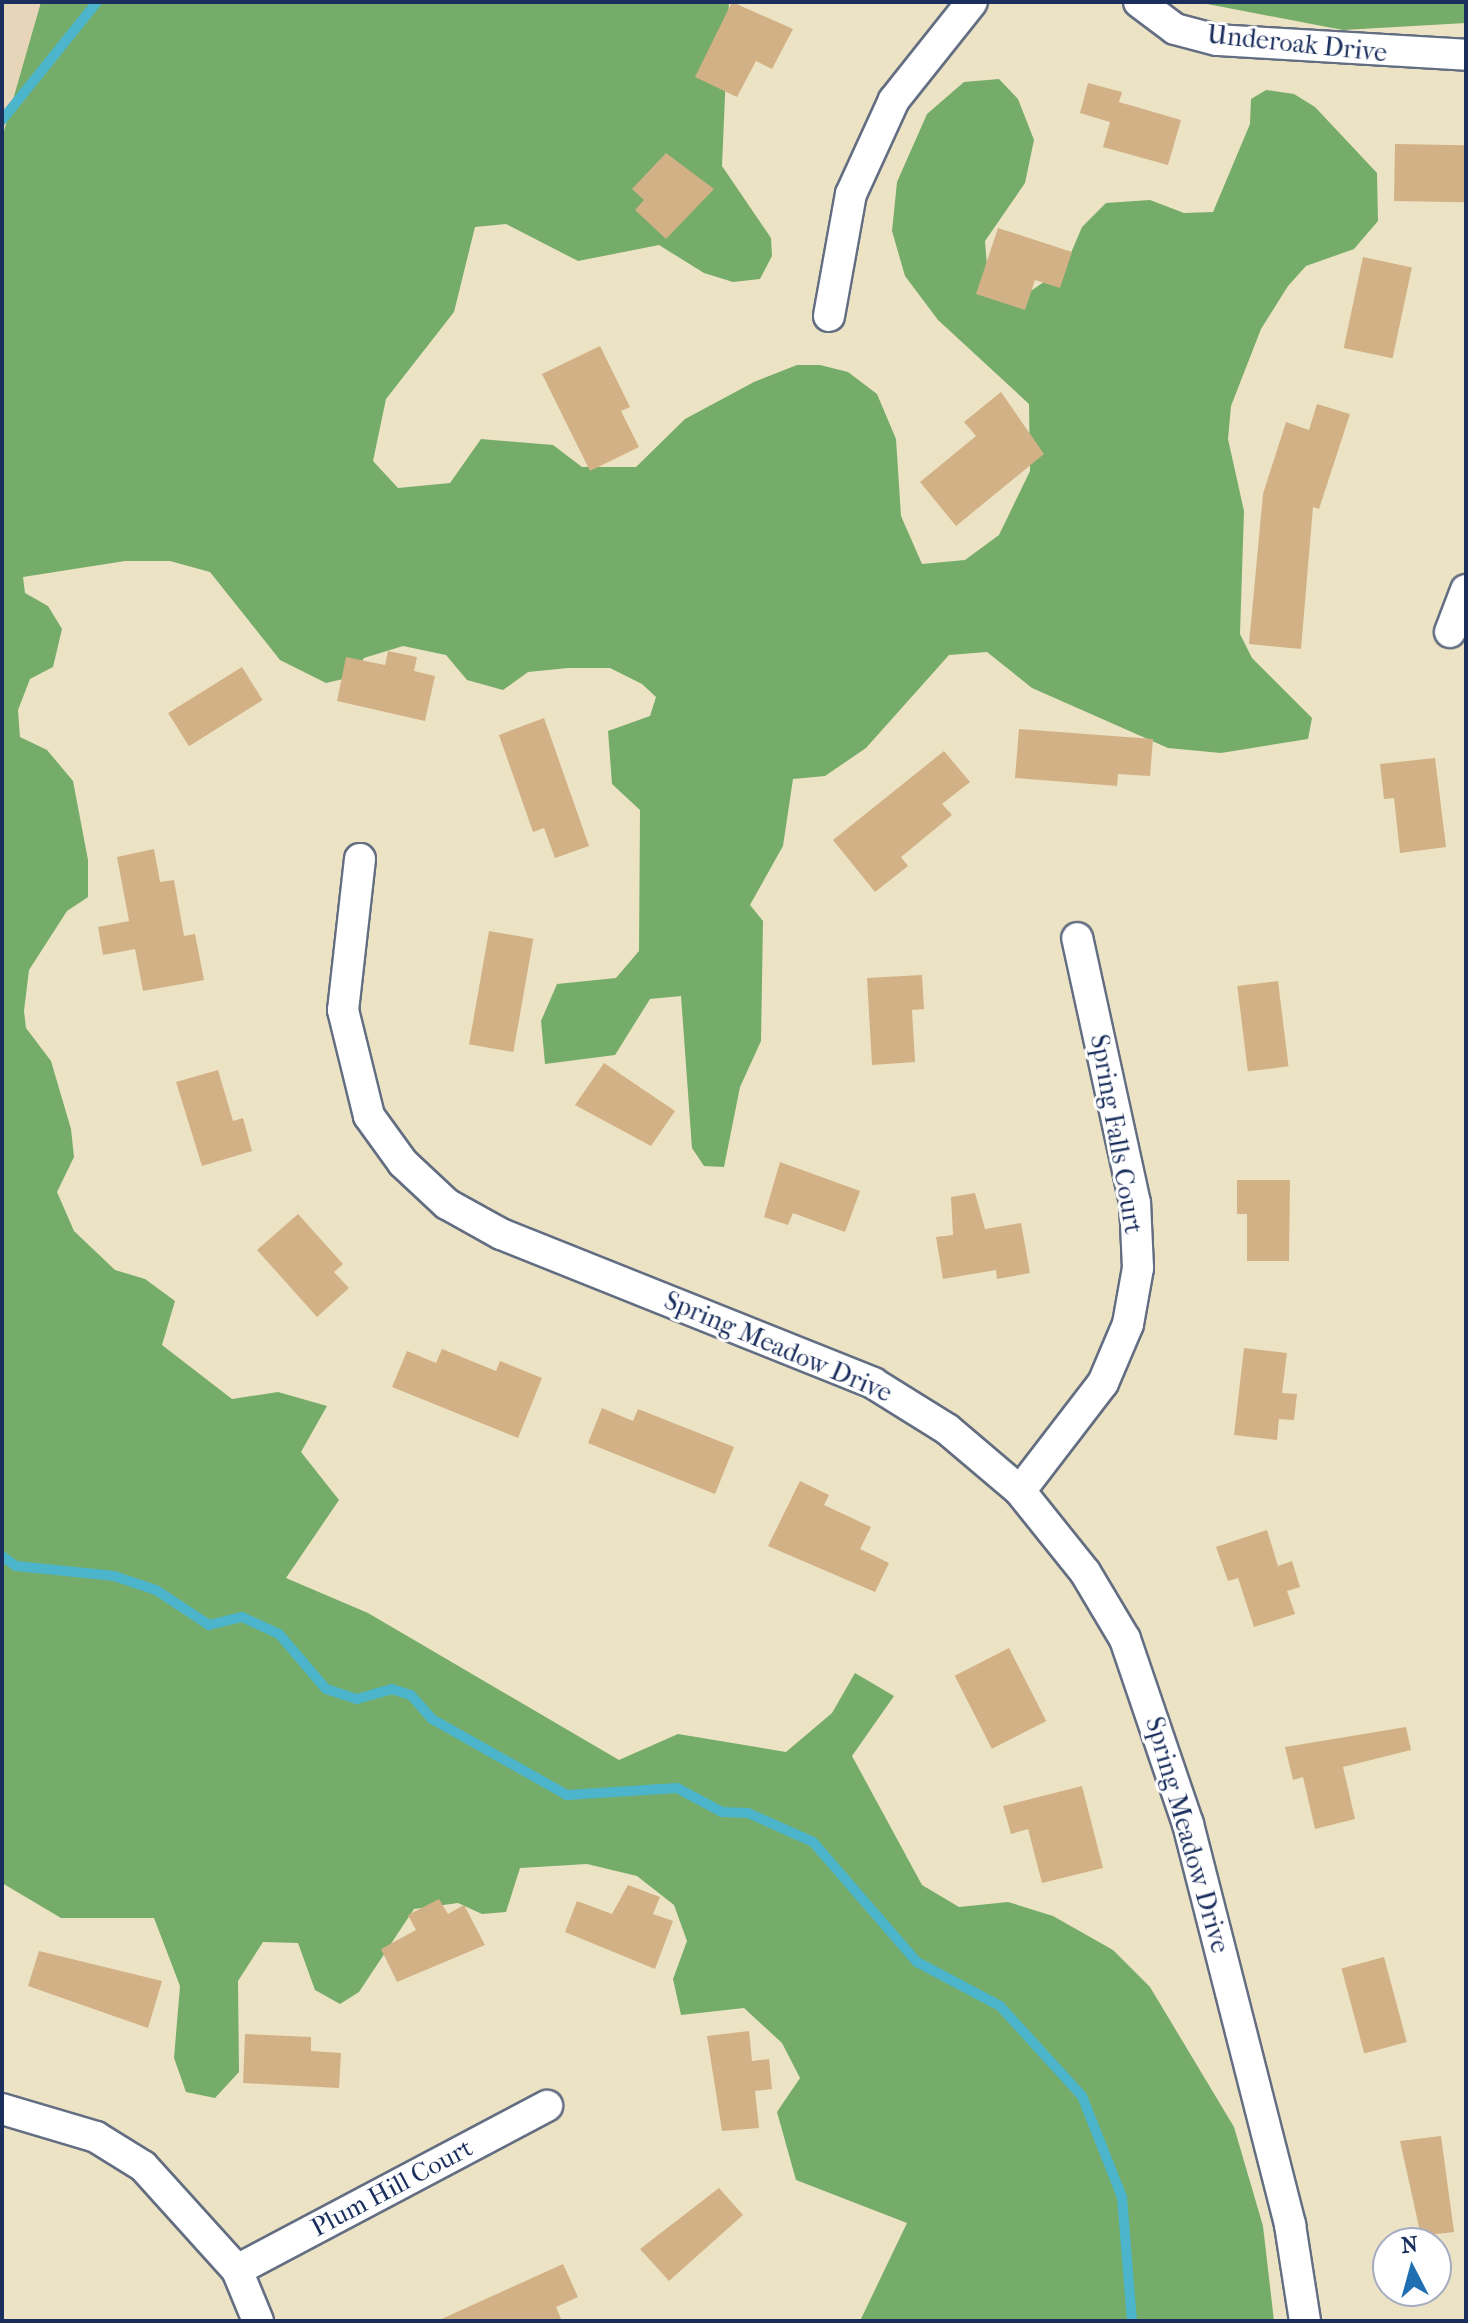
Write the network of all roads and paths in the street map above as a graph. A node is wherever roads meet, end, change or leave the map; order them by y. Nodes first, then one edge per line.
1 (972, 2) edge
2 (1139, 2) edge
3 (1466, 55) edge
4 (829, 316) dead end
5 (1466, 590) edge
6 (1450, 632) dead end
7 (360, 859) dead end
8 (1077, 938) dead end
9 (1020, 1491) junction
10 (547, 2106) dead end
11 (2, 2109) edge
12 (237, 2270) junction
13 (258, 2321) edge
14 (1305, 2321) edge

1 - 4 street
2 - 3 street, Underoak Drive
5 - 6 street
7 - 9 street, Spring Meadow Drive
8 - 9 street, Spring Falls Court
9 - 14 street, Spring Meadow Drive
10 - 12 street, Plum Hill Court
11 - 12 street
12 - 13 street

